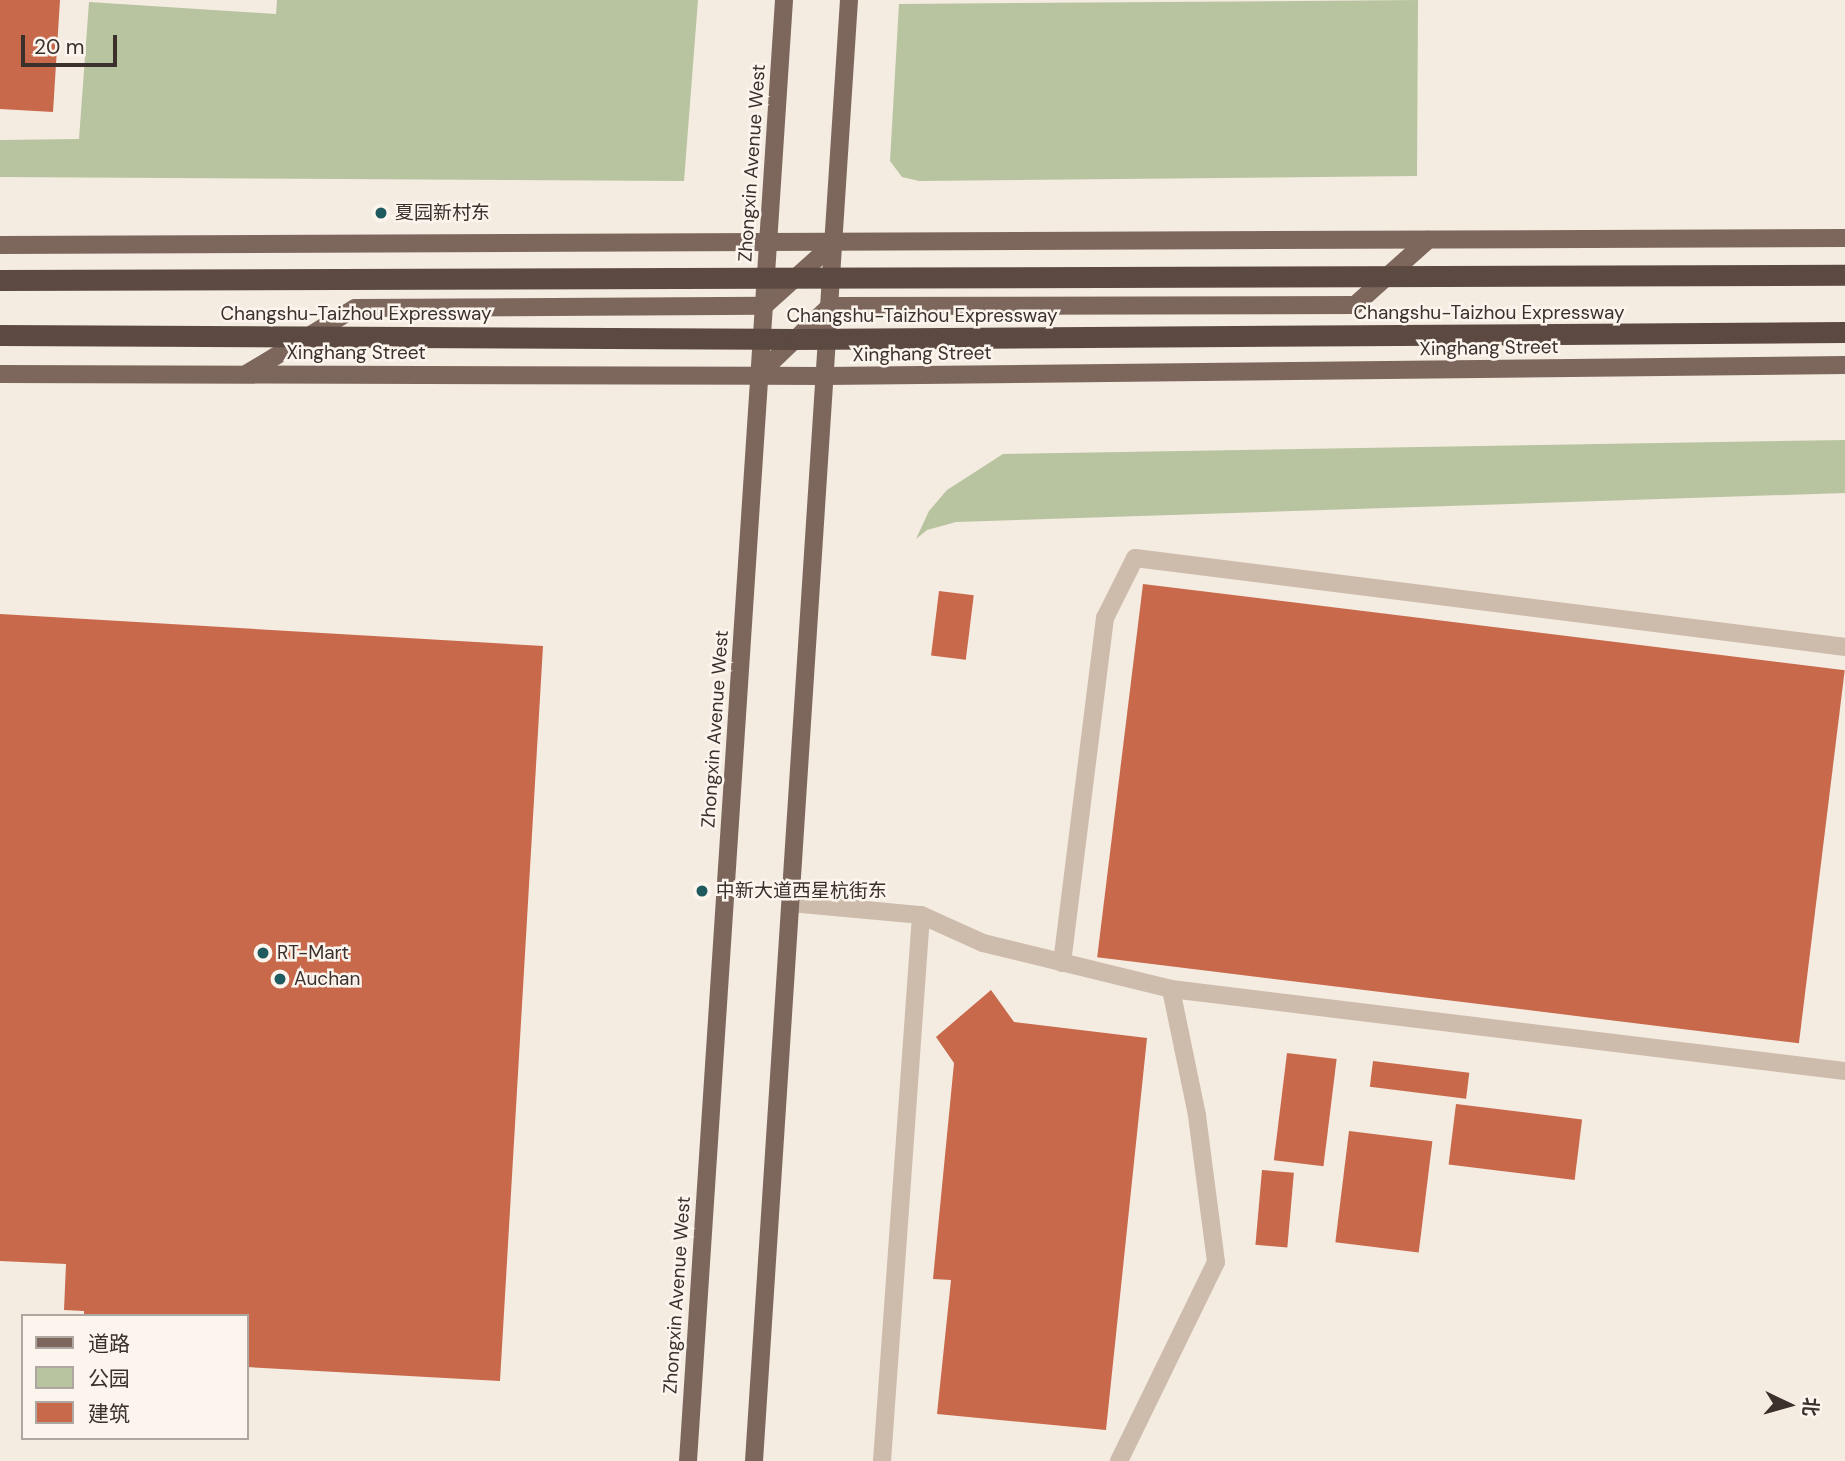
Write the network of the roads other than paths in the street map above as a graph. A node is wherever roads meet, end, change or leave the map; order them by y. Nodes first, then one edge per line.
1 (784, 0) edge
2 (849, 0) edge
3 (1845, 238) edge
4 (1428, 240) junction
5 (834, 244) junction
6 (0, 245) edge
7 (768, 245) junction
8 (1845, 275) edge
9 (0, 280) edge
10 (764, 306) junction
11 (830, 306) junction
12 (1845, 332) edge
13 (0, 335) edge
14 (1845, 365) edge
15 (0, 374) edge
16 (245, 374) junction
17 (760, 374) junction
18 (825, 376) junction
19 (1845, 647) edge
20 (791, 903) junction
21 (921, 915) junction
22 (1062, 963) junction
23 (1171, 989) junction
24 (1845, 1071) edge
25 (688, 1461) edge
26 (754, 1461) edge
27 (882, 1461) edge
28 (1119, 1461) edge

1 - 7 main road, Zhongxin Avenue West
2 - 5 main road
3 - 4 main road
4 - 5 main road
4 - 11 main road
5 - 7 main road
5 - 10 main road
5 - 11 main road
6 - 7 main road
7 - 10 main road, Zhongxin Avenue West
8 - 9 highway, Changshu-Taizhou Expressway
10 - 16 main road
10 - 17 main road, Zhongxin Avenue West
11 - 17 main road
11 - 18 main road
12 - 13 highway, Changshu-Taizhou Expressway
14 - 18 main road, Xinghang Street
15 - 16 main road, Xinghang Street
16 - 17 main road, Xinghang Street
17 - 18 main road, Xinghang Street
17 - 25 main road, Zhongxin Avenue West
18 - 20 main road
19 - 22 lane
20 - 21 lane
20 - 26 main road
21 - 22 lane
21 - 27 lane
22 - 23 lane
23 - 24 lane
23 - 28 lane

